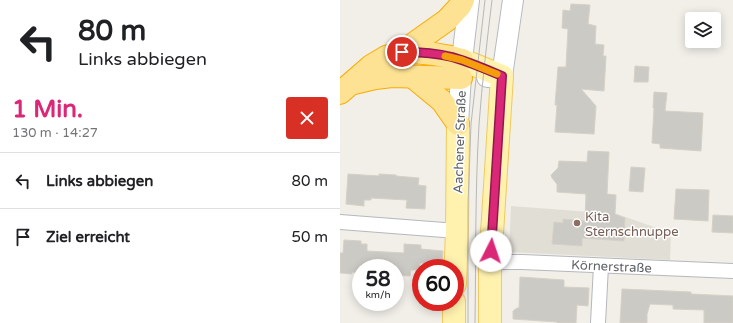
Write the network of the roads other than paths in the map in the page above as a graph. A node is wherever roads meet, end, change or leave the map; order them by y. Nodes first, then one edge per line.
1 (463, 0) edge
2 (469, 0) edge
3 (512, 0) edge
4 (402, 52) junction
5 (461, 69) junction
6 (502, 76) junction
7 (413, 77) junction
8 (345, 89) edge
9 (458, 124) junction
10 (340, 222) edge
11 (457, 231) junction
12 (456, 259) edge
13 (490, 265) junction
14 (601, 266) junction
15 (733, 271) edge
16 (454, 311) edge
17 (454, 323) edge
18 (490, 323) edge
19 (598, 323) edge

1 - 4 highway
2 - 5 main road, Aachener Straße
3 - 6 main road
4 - 5 highway
4 - 8 highway
5 - 6 main road
5 - 7 highway
5 - 9 main road, Aachener Straße
6 - 13 main road
7 - 8 highway
7 - 9 highway
9 - 11 main road, Aachener Straße
10 - 11 street
11 - 12 main road, Aachener Straße
13 - 14 street, Körnerstraße
13 - 18 main road
14 - 15 street, Körnerstraße
14 - 19 street
16 - 17 main road

